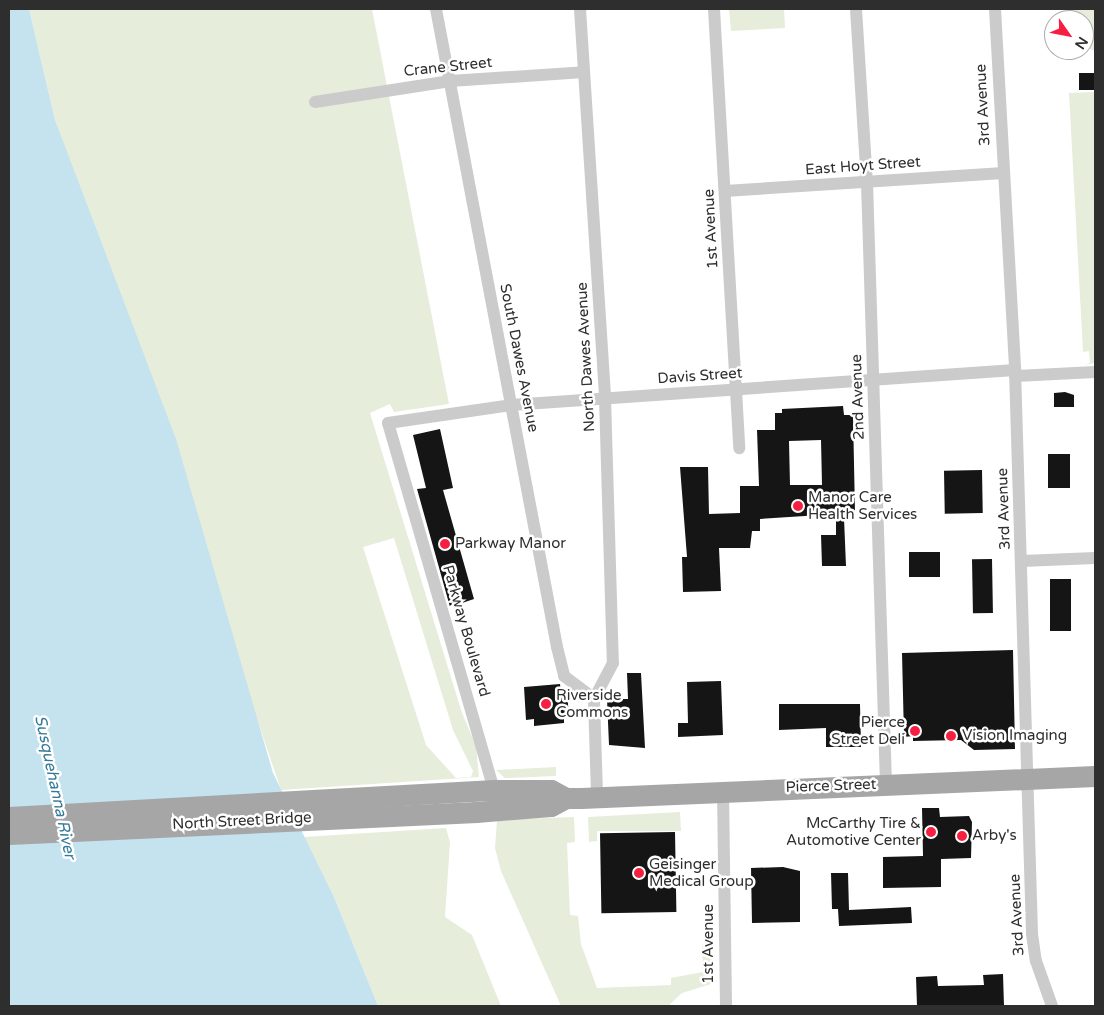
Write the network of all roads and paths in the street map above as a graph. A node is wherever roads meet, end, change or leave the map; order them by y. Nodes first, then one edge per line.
1 (436, 9) edge
2 (580, 9) edge
3 (714, 9) edge
4 (856, 9) edge
5 (995, 9) edge
6 (584, 72) junction
7 (450, 81) junction
8 (315, 102) dead end
9 (1003, 173) junction
10 (868, 183) junction
11 (725, 191) junction
12 (1095, 372) edge
13 (1015, 373) junction
14 (874, 379) junction
15 (736, 390) junction
16 (605, 398) junction
17 (511, 405) junction
18 (388, 422) joint
19 (739, 448) dead end
20 (1095, 558) edge
21 (1022, 561) junction
22 (594, 699) junction
23 (1095, 776) edge
24 (1028, 779) junction
25 (886, 784) junction
26 (723, 791) junction
27 (597, 797) junction
28 (481, 798) junction
29 (566, 798) junction
30 (9, 817) edge
31 (9, 834) edge
32 (726, 1006) edge
33 (1052, 1006) edge

1 - 7 street, South Dawes Avenue
2 - 6 street, North Dawes Avenue
3 - 11 street, 1st Avenue
4 - 10 street, 2nd Avenue
5 - 9 street, 3rd Avenue
6 - 7 street, Crane Street
6 - 16 street, North Dawes Avenue
7 - 8 street, Crane Street
7 - 17 street, South Dawes Avenue
9 - 10 street, East Hoyt Street
9 - 13 street, 3rd Avenue
10 - 11 street, East Hoyt Street
10 - 14 street, 2nd Avenue
11 - 15 street, 1st Avenue
12 - 13 street, Davis Street
13 - 14 street, Davis Street
13 - 21 street, 3rd Avenue
14 - 15 street, Davis Street
14 - 25 street, 2nd Avenue
15 - 16 street, Davis Street
15 - 19 street, 1st Avenue
16 - 17 street, Davis Street
16 - 22 street, North Dawes Avenue
17 - 18 street, Davis Street
17 - 22 street, South Dawes Avenue
18 - 28 street, Parkway Boulevard
20 - 21 street
21 - 24 street, 3rd Avenue
22 - 27 street
23 - 24 main road, Pierce Street
24 - 25 main road, Pierce Street
24 - 33 street, 3rd Avenue
25 - 26 main road, Pierce Street
26 - 27 main road, Pierce Street
26 - 32 street, 1st Avenue
27 - 29 main road, Pierce Street
28 - 29 main road, Pierce Street
28 - 29 main road, Pierce Street
28 - 30 main road, North Street Bridge
28 - 31 main road, North Street Bridge

